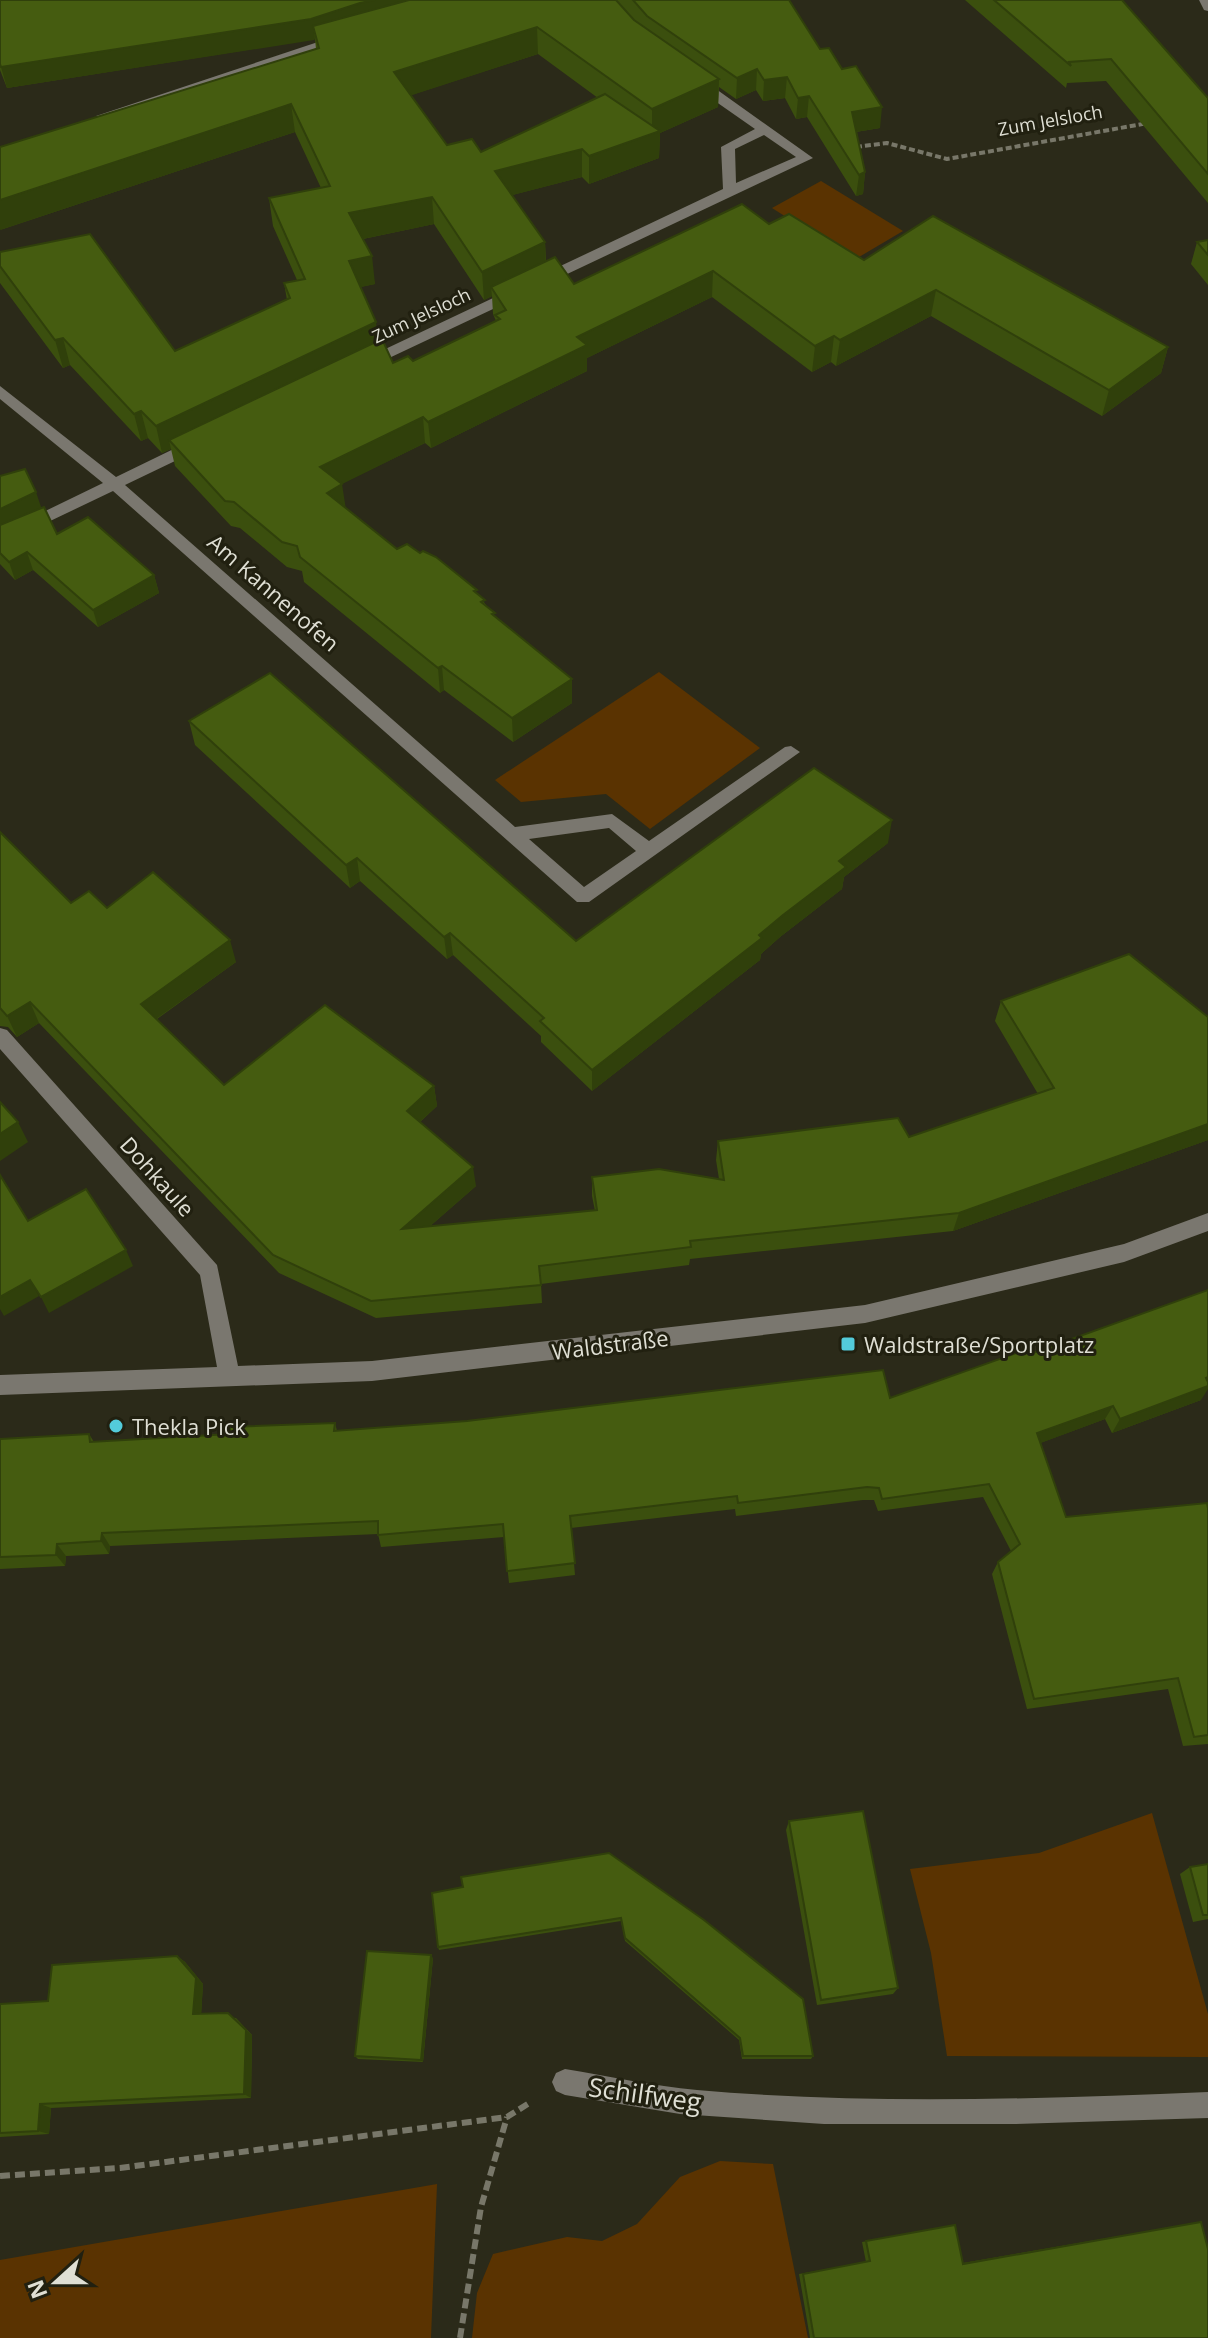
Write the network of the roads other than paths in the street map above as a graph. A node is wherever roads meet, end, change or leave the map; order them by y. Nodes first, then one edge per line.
1 (1205, 0) edge
2 (1208, 7) edge
3 (352, 35) edge
4 (690, 77) edge
5 (88, 121) edge
6 (765, 130) junction
7 (730, 191) junction
8 (357, 368) edge
9 (0, 391) edge
10 (214, 436) edge
11 (113, 483) junction
12 (0, 540) edge
13 (791, 752) dead end
14 (512, 834) junction
15 (649, 851) junction
16 (0, 1036) edge
17 (1208, 1222) edge
18 (229, 1374) junction
19 (0, 1385) edge
20 (565, 2082) road end
21 (1208, 2105) edge

1 - 2 street
3 - 5 street
4 - 6 street
6 - 7 street
6 - 7 street, Zum Jelsloch
7 - 8 street, Zum Jelsloch
9 - 11 street, Am Kannenofen
10 - 11 street
11 - 12 street
11 - 14 street, Am Kannenofen
13 - 15 street, Am Kannenofen
14 - 15 street
14 - 15 street, Am Kannenofen
16 - 18 street, Dohkaule
17 - 18 street, Waldstraße
18 - 19 street, Waldstraße
20 - 21 street, Schilfweg

